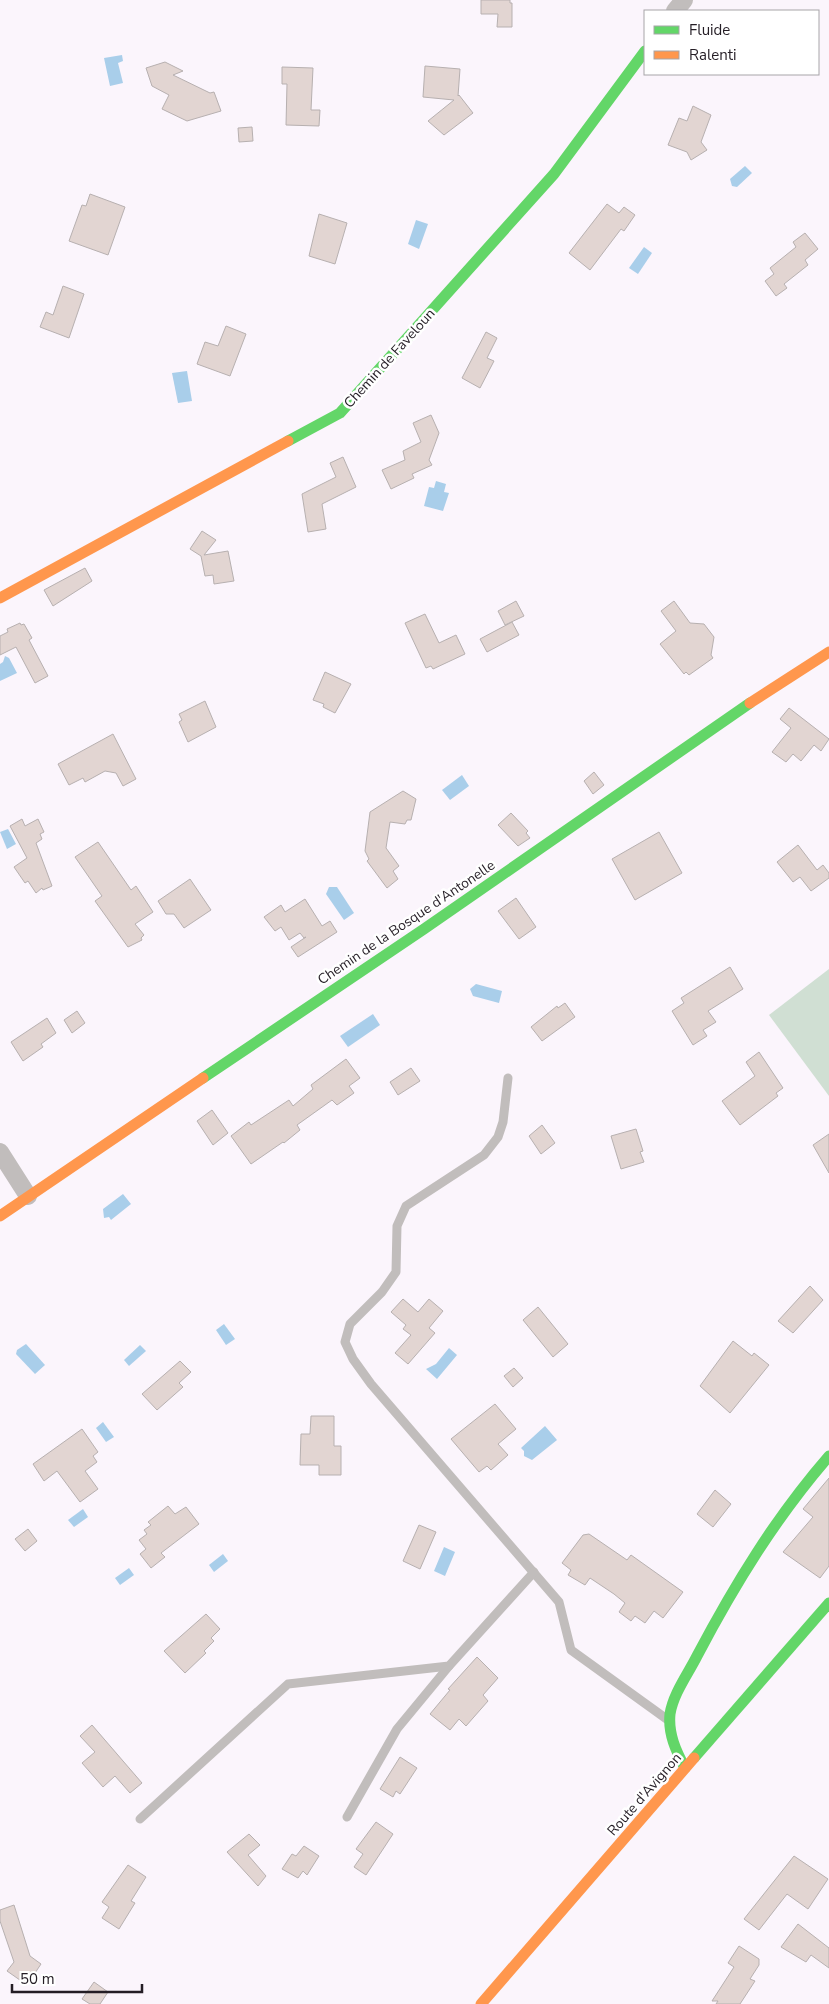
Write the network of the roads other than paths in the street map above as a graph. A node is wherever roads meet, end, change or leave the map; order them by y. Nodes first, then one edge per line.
1 (684, 0) edge
2 (676, 10) edge
3 (644, 52) edge
4 (0, 598) edge
5 (829, 652) edge
6 (508, 1078) dead end
7 (0, 1152) edge
8 (28, 1196) junction
9 (0, 1216) edge
10 (829, 1456) edge
11 (534, 1572) junction
12 (829, 1603) edge
13 (450, 1666) junction
14 (668, 1720) junction
15 (686, 1768) junction
16 (347, 1818) dead end
17 (140, 1819) dead end
18 (481, 2004) edge

1 - 2 street
3 - 4 street, Chemin de Faveloun
5 - 8 street, Chemin de la Bosque d'Antonelle
6 - 11 lane
7 - 8 street
8 - 9 street, Chemin de la Bosque d'Antonelle
10 - 14 street
11 - 13 lane
11 - 14 lane
12 - 15 street, Route d'Avignon
13 - 16 lane
13 - 17 lane
14 - 15 street
15 - 18 street, Route d'Avignon

